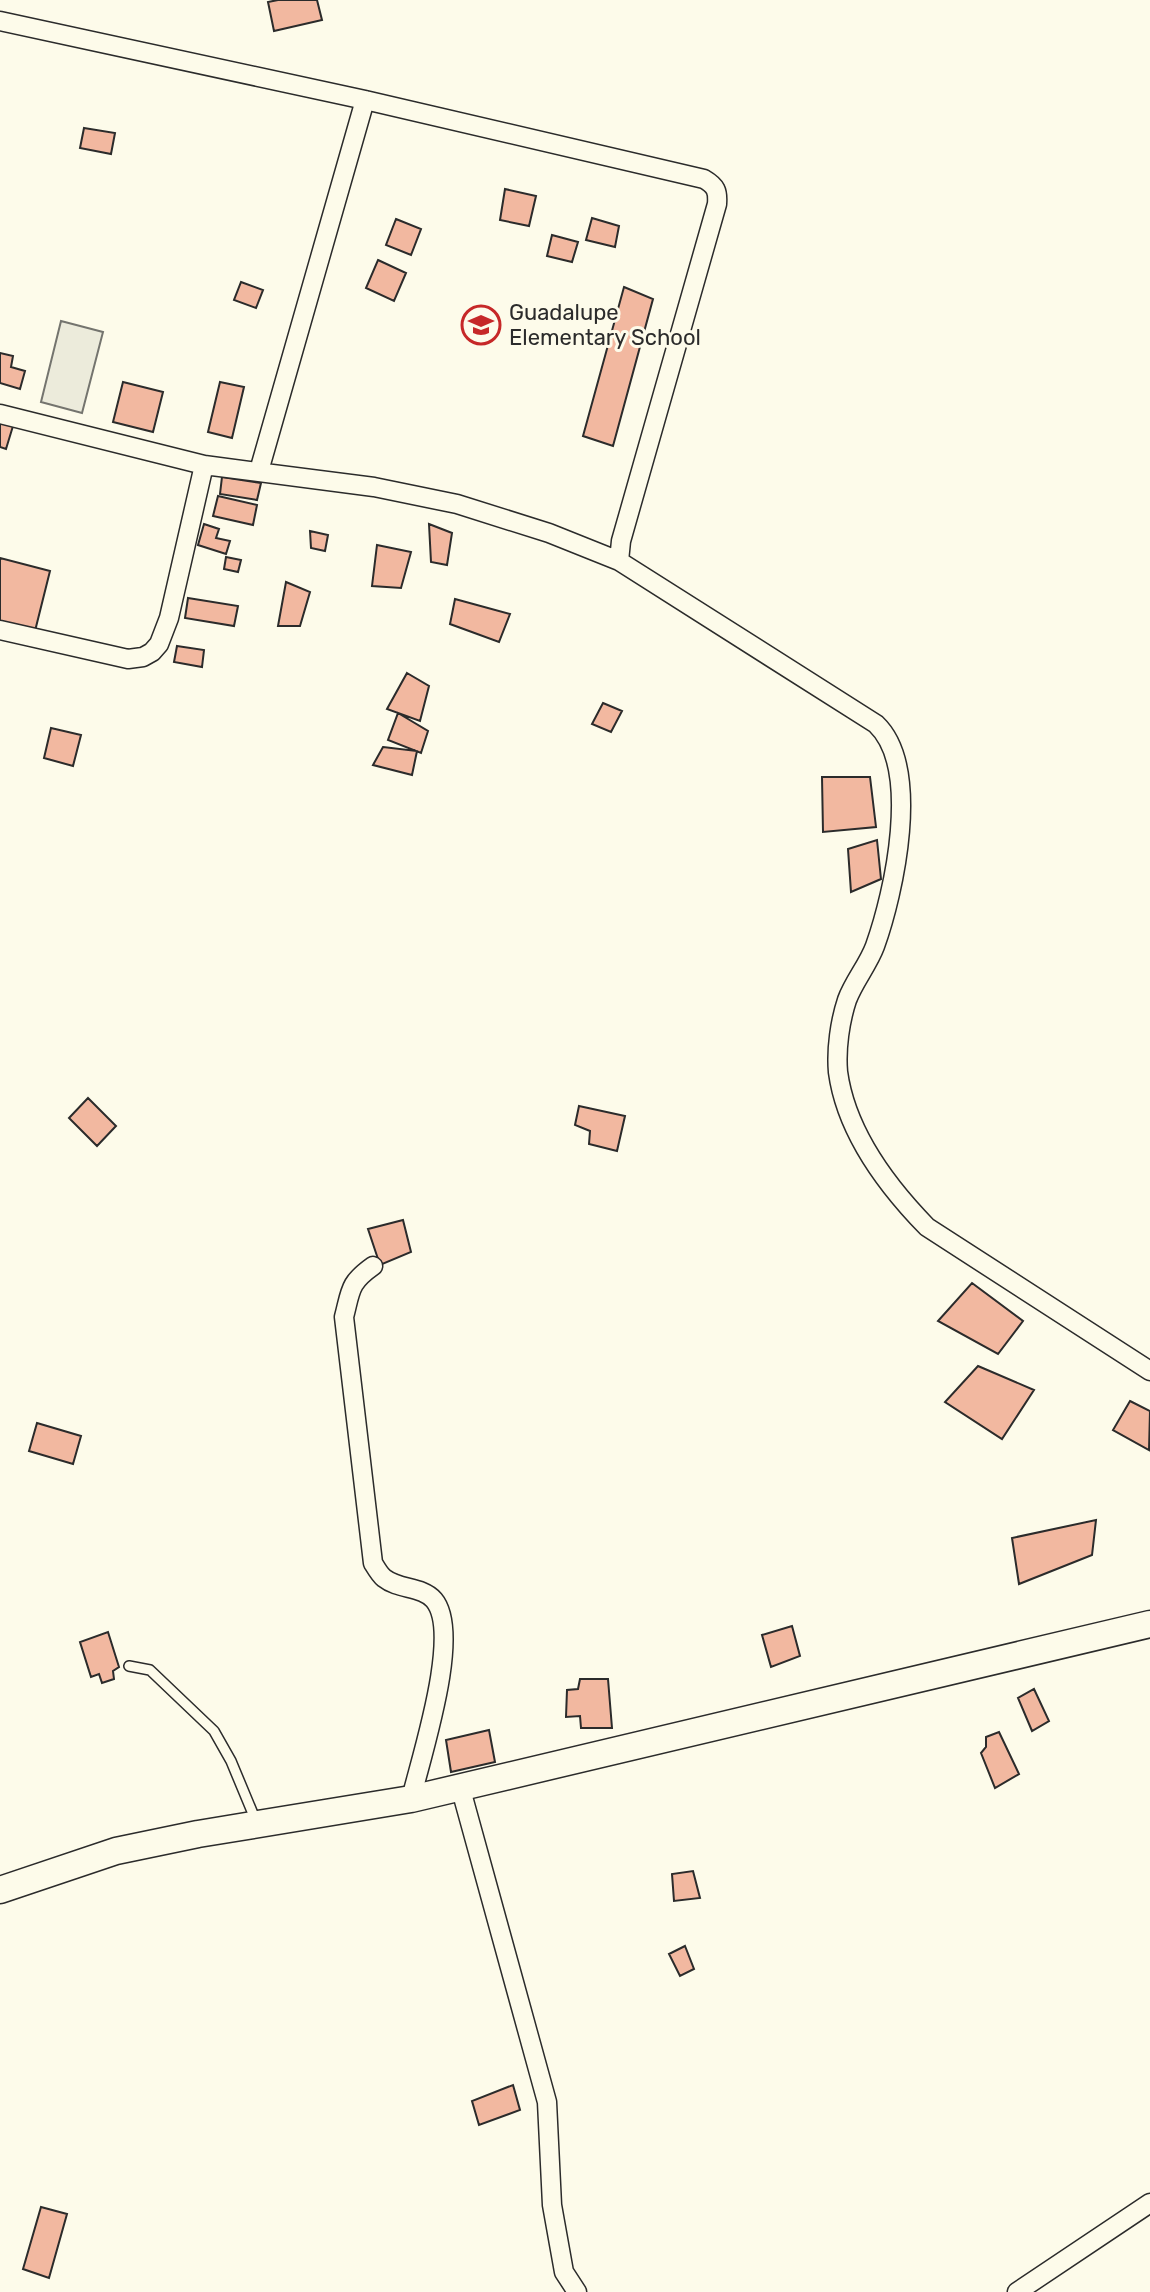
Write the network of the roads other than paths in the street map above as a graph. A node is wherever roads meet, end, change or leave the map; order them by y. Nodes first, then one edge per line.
1 (0, 21) edge
2 (365, 100) junction
3 (0, 414) edge
4 (204, 465) junction
5 (259, 471) junction
6 (619, 561) junction
7 (0, 630) edge
8 (373, 1266) dead end
9 (1150, 1371) edge
10 (1150, 1624) edge
11 (129, 1666) dead end
12 (460, 1786) junction
13 (411, 1799) junction
14 (257, 1824) junction
15 (0, 1890) edge
16 (1150, 2203) edge
17 (577, 2292) edge
18 (1017, 2292) edge

1 - 2 street
2 - 5 street
2 - 6 street
3 - 4 street
4 - 5 street
4 - 7 street
5 - 6 street
6 - 9 street
8 - 13 street
10 - 12 street
11 - 14 lane
12 - 13 street
12 - 17 street
13 - 14 street
14 - 15 street
16 - 18 street

